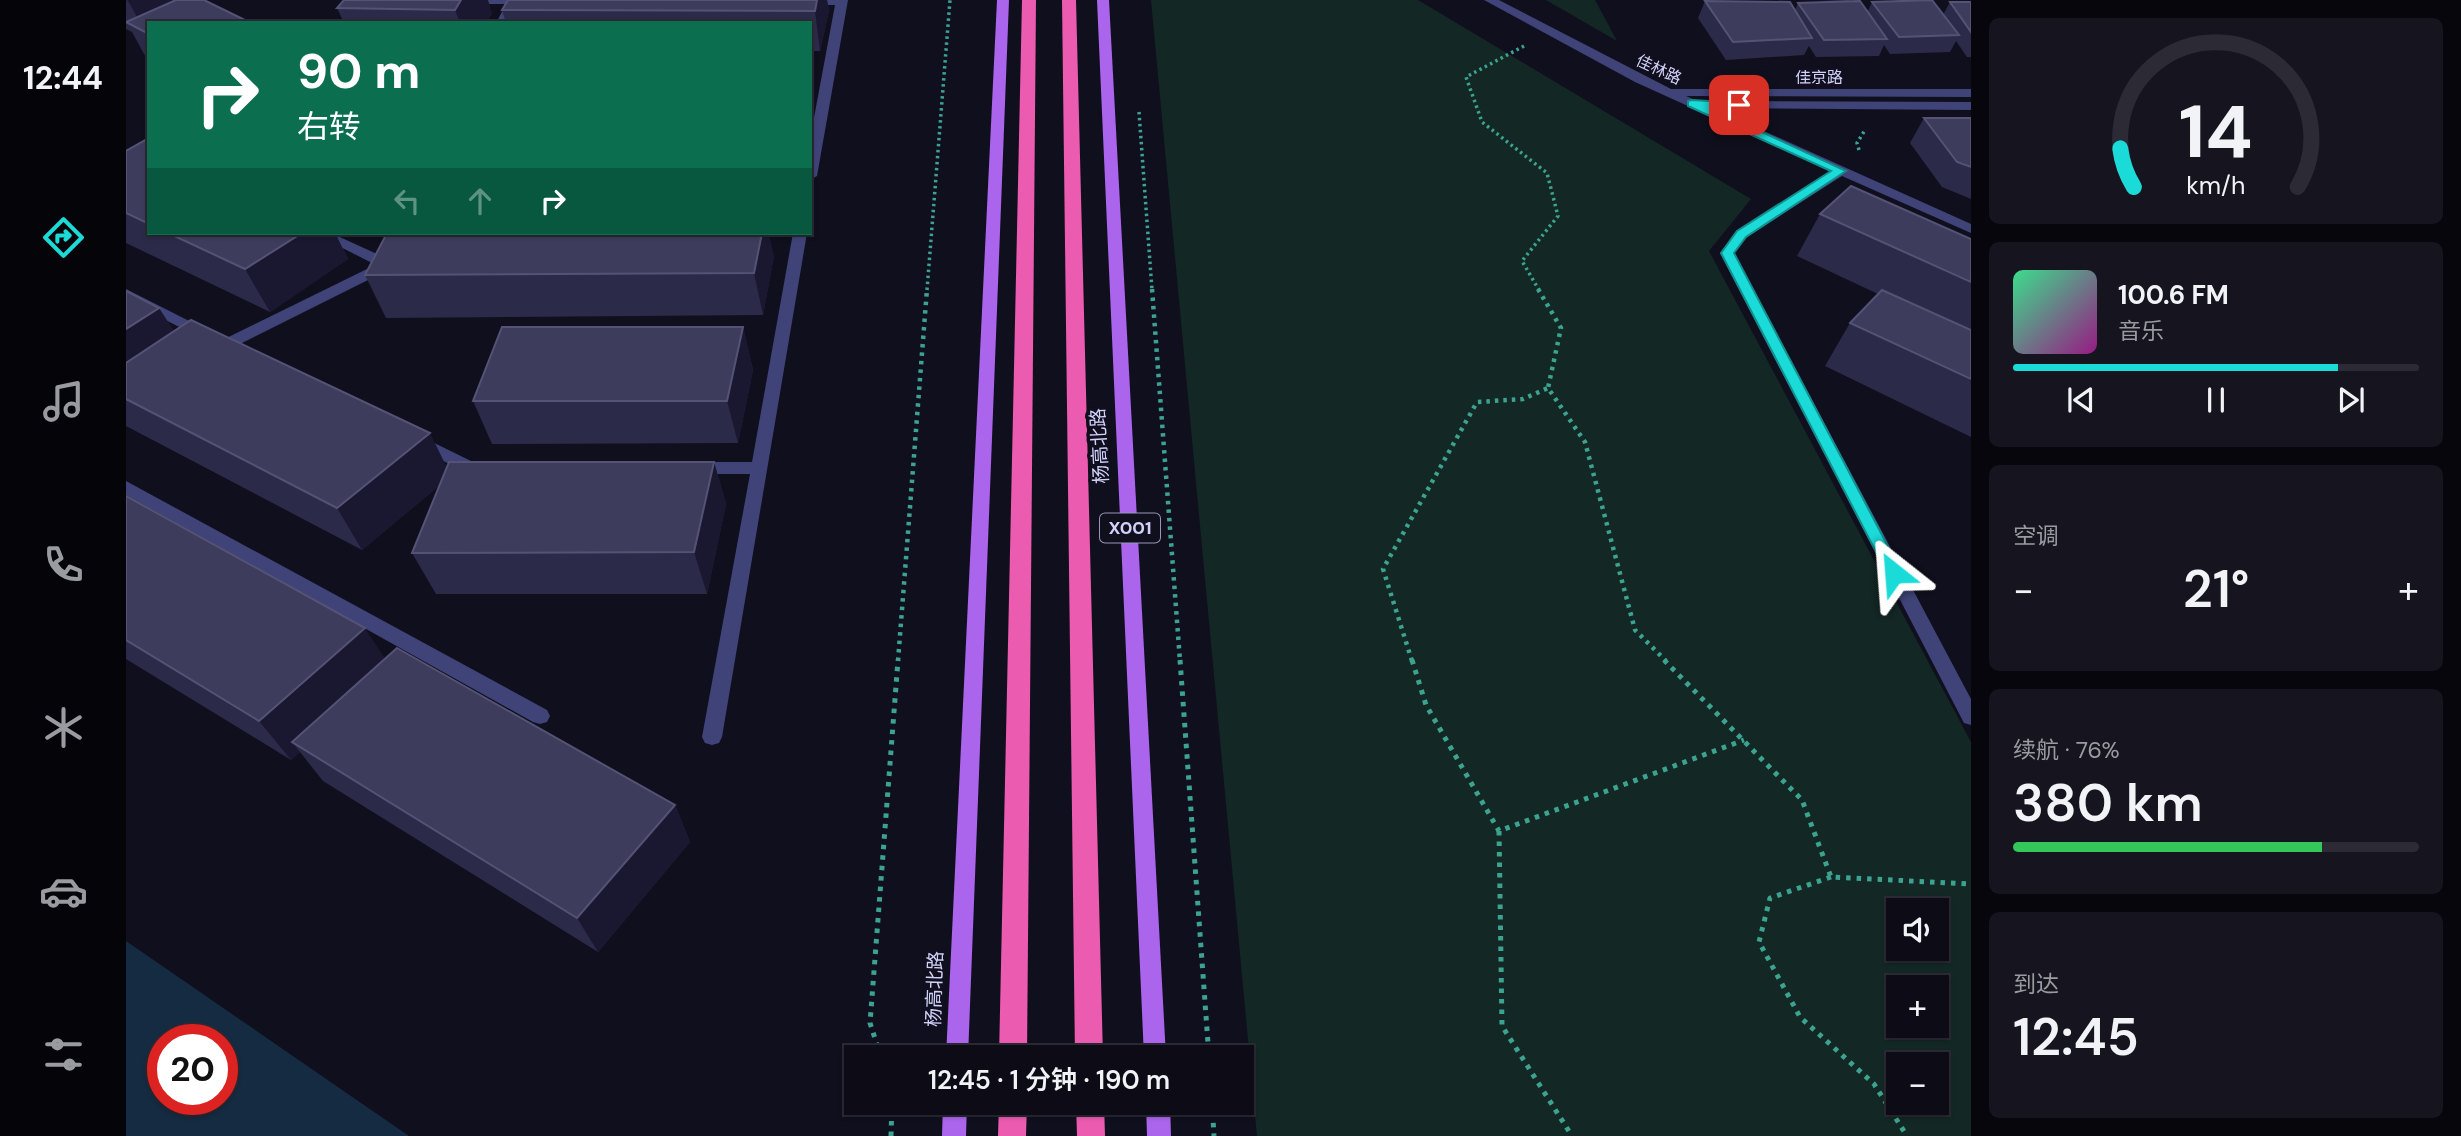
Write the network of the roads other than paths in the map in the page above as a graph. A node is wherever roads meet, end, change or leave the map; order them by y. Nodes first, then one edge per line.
1 (1003, 0) edge
2 (1029, 0) edge
3 (1069, 0) edge
4 (1103, 0) edge
5 (1490, 0) edge
6 (460, 1) edge
7 (514, 1) edge
8 (541, 1) edge
9 (841, 1) edge
10 (787, 2) edge
11 (503, 21) edge
12 (1667, 92) junction
13 (1971, 93) edge
14 (1692, 104) junction
15 (1971, 106) edge
16 (812, 161) edge
17 (1840, 171) junction
18 (1971, 229) edge
19 (324, 235) edge
20 (393, 235) edge
21 (800, 235) edge
22 (380, 261) junction
23 (126, 294) edge
24 (226, 344) junction
25 (250, 357) edge
26 (195, 364) edge
27 (408, 436) edge
28 (497, 467) edge
29 (676, 468) edge
30 (759, 468) junction
31 (126, 486) edge
32 (540, 716) dead end
33 (1971, 717) edge
34 (712, 737) dead end
35 (958, 1045) edge
36 (1013, 1045) edge
37 (1089, 1045) edge
38 (1155, 1045) edge
39 (955, 1115) edge
40 (1013, 1115) edge
41 (1090, 1115) edge
42 (1158, 1115) edge
43 (954, 1136) edge
44 (1012, 1136) edge
45 (1091, 1136) edge
46 (1159, 1136) edge

1 - 35 main road, 杨高北路
2 - 36 highway
3 - 37 highway, 杨高北路 / X001
4 - 38 main road, 杨高北路 / X001
5 - 12 street, 佳林路
6 - 7 street
7 - 8 street
7 - 11 street
9 - 10 street
9 - 16 street
12 - 13 street, 佳京路
12 - 14 street, 佳林路
14 - 15 street, 佳京路
14 - 17 street, 佳林路
17 - 18 street, 佳林路
17 - 33 street
19 - 22 street
20 - 22 street
21 - 30 street
22 - 24 street
23 - 24 street
24 - 25 street
24 - 26 street
27 - 28 street
29 - 30 street
30 - 34 street
31 - 32 street
39 - 43 main road
40 - 44 highway
41 - 45 highway
42 - 46 main road

